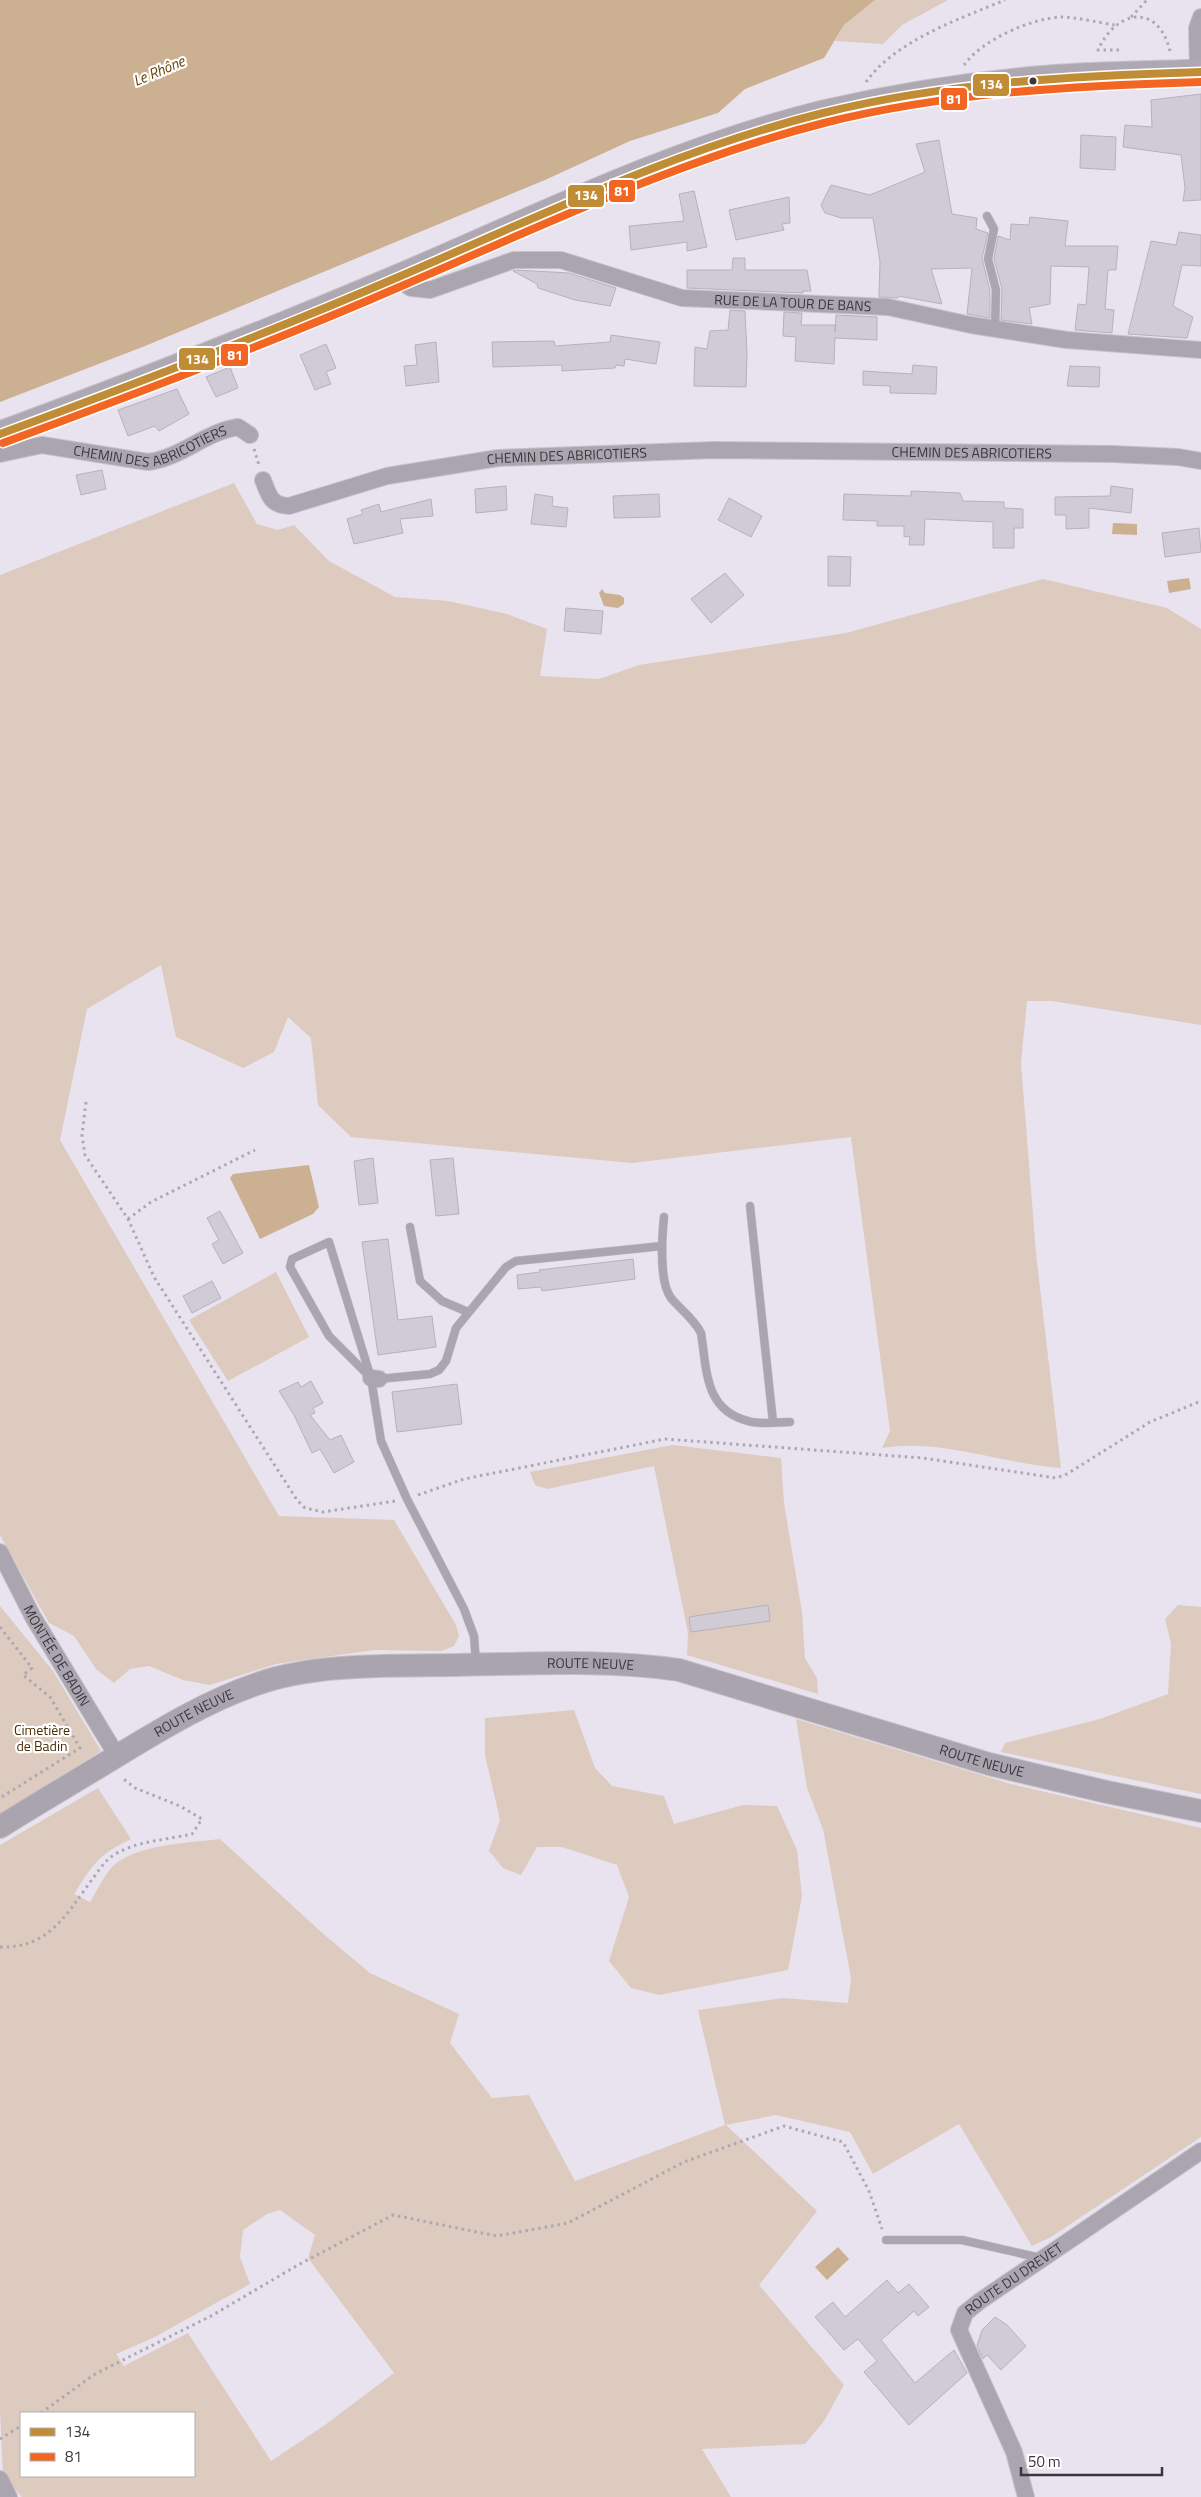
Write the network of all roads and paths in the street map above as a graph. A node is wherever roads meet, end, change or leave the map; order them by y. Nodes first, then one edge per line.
1 (1005, 0) edge
2 (1147, 0) edge
3 (1130, 17) junction
4 (1201, 18) edge
5 (1116, 25) junction
6 (1119, 50) dead end
7 (1171, 58) dead end
8 (1199, 72) edge
9 (961, 73) dead end
10 (866, 83) dead end
11 (988, 216) dead end
12 (396, 278) junction
13 (995, 329) junction
14 (1201, 350) edge
15 (0, 434) edge
16 (250, 435) joint
17 (0, 454) edge
18 (1201, 461) edge
19 (263, 480) joint
20 (86, 1102) dead end
21 (255, 1150) dead end
22 (750, 1206) dead end
23 (664, 1217) dead end
24 (128, 1219) junction
25 (410, 1227) dead end
26 (662, 1246) junction
27 (468, 1312) junction
28 (375, 1378) junction
29 (1201, 1401) edge
30 (773, 1422) junction
31 (790, 1422) dead end
32 (406, 1499) junction
33 (0, 1552) edge
34 (0, 1627) edge
35 (476, 1664) junction
36 (112, 1759) junction
37 (0, 1798) edge
38 (1201, 1812) edge
39 (0, 1827) edge
40 (0, 1947) edge
41 (1201, 2151) edge
42 (886, 2240) joint
43 (1041, 2258) junction
44 (41, 2412) edge
45 (20, 2427) edge
46 (0, 2439) edge
47 (0, 2479) edge
48 (9, 2497) edge
49 (1026, 2497) edge

1 - 10 path
2 - 3 path
3 - 5 path
3 - 7 path
4 - 8 street
5 - 6 path
5 - 9 path
8 - 12 main road
11 - 13 lane
12 - 13 street, RUE DE LA TOUR DE BANS
12 - 15 main road
13 - 14 street, RUE DE LA TOUR DE BANS
16 - 17 street, CHEMIN DES ABRICOTIERS
16 - 19 path
18 - 19 street, CHEMIN DES ABRICOTIERS
20 - 24 path
21 - 24 path
22 - 30 lane
23 - 26 lane
24 - 32 path
25 - 27 lane
26 - 27 lane
26 - 30 lane
27 - 28 lane
28 - 28 lane
28 - 32 lane
29 - 32 path
30 - 31 lane
32 - 35 lane
33 - 36 street, MONTÉE DE BADIN
34 - 37 path
35 - 36 street, ROUTE NEUVE
35 - 38 street, ROUTE NEUVE
36 - 39 street, ROUTE NEUVE
36 - 40 path
41 - 43 street, ROUTE DU DREVET
42 - 43 lane
42 - 44 path
43 - 49 street, ROUTE DU DREVET
45 - 46 path
47 - 48 street

